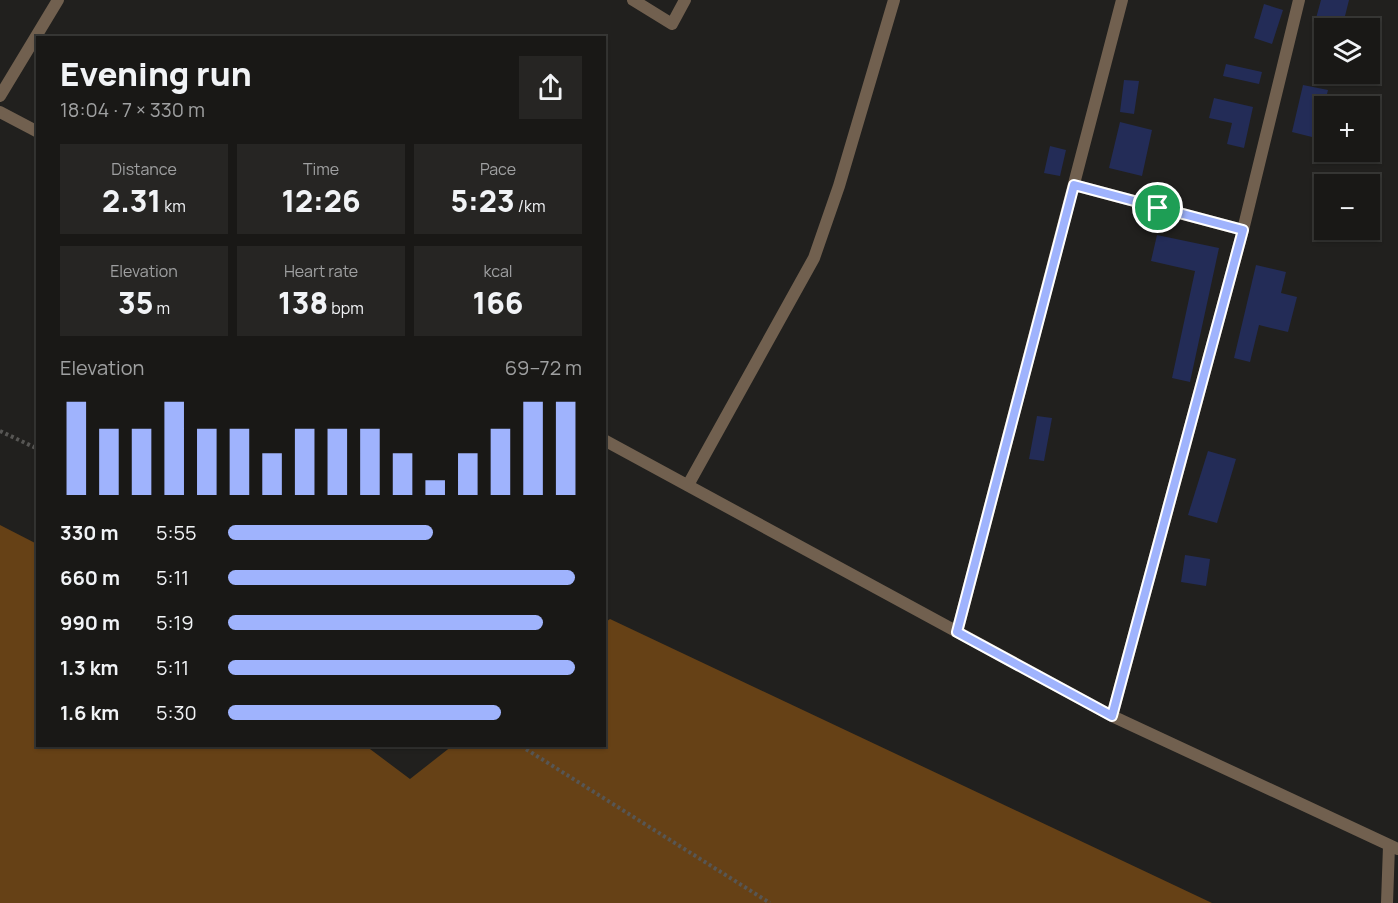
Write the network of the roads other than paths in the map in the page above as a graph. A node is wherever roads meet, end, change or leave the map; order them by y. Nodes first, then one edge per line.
1 (58, 0) edge
2 (633, 0) edge
3 (684, 0) edge
4 (894, 0) edge
5 (1122, 0) edge
6 (1299, 0) edge
7 (36, 36) edge
8 (36, 36) edge
9 (0, 96) edge
10 (0, 112) edge
11 (36, 131) edge
12 (1074, 185) junction
13 (1243, 230) junction
14 (606, 441) edge
15 (688, 485) junction
16 (957, 632) junction
17 (1112, 716) junction
18 (1393, 848) edge
19 (1387, 903) edge

1 - 8 street
2 - 3 street
4 - 15 street
5 - 12 street
6 - 13 street
7 - 9 street
10 - 11 street
12 - 13 street
12 - 16 street
13 - 17 street
14 - 15 street
15 - 16 street
16 - 17 street
17 - 18 street
18 - 19 street

